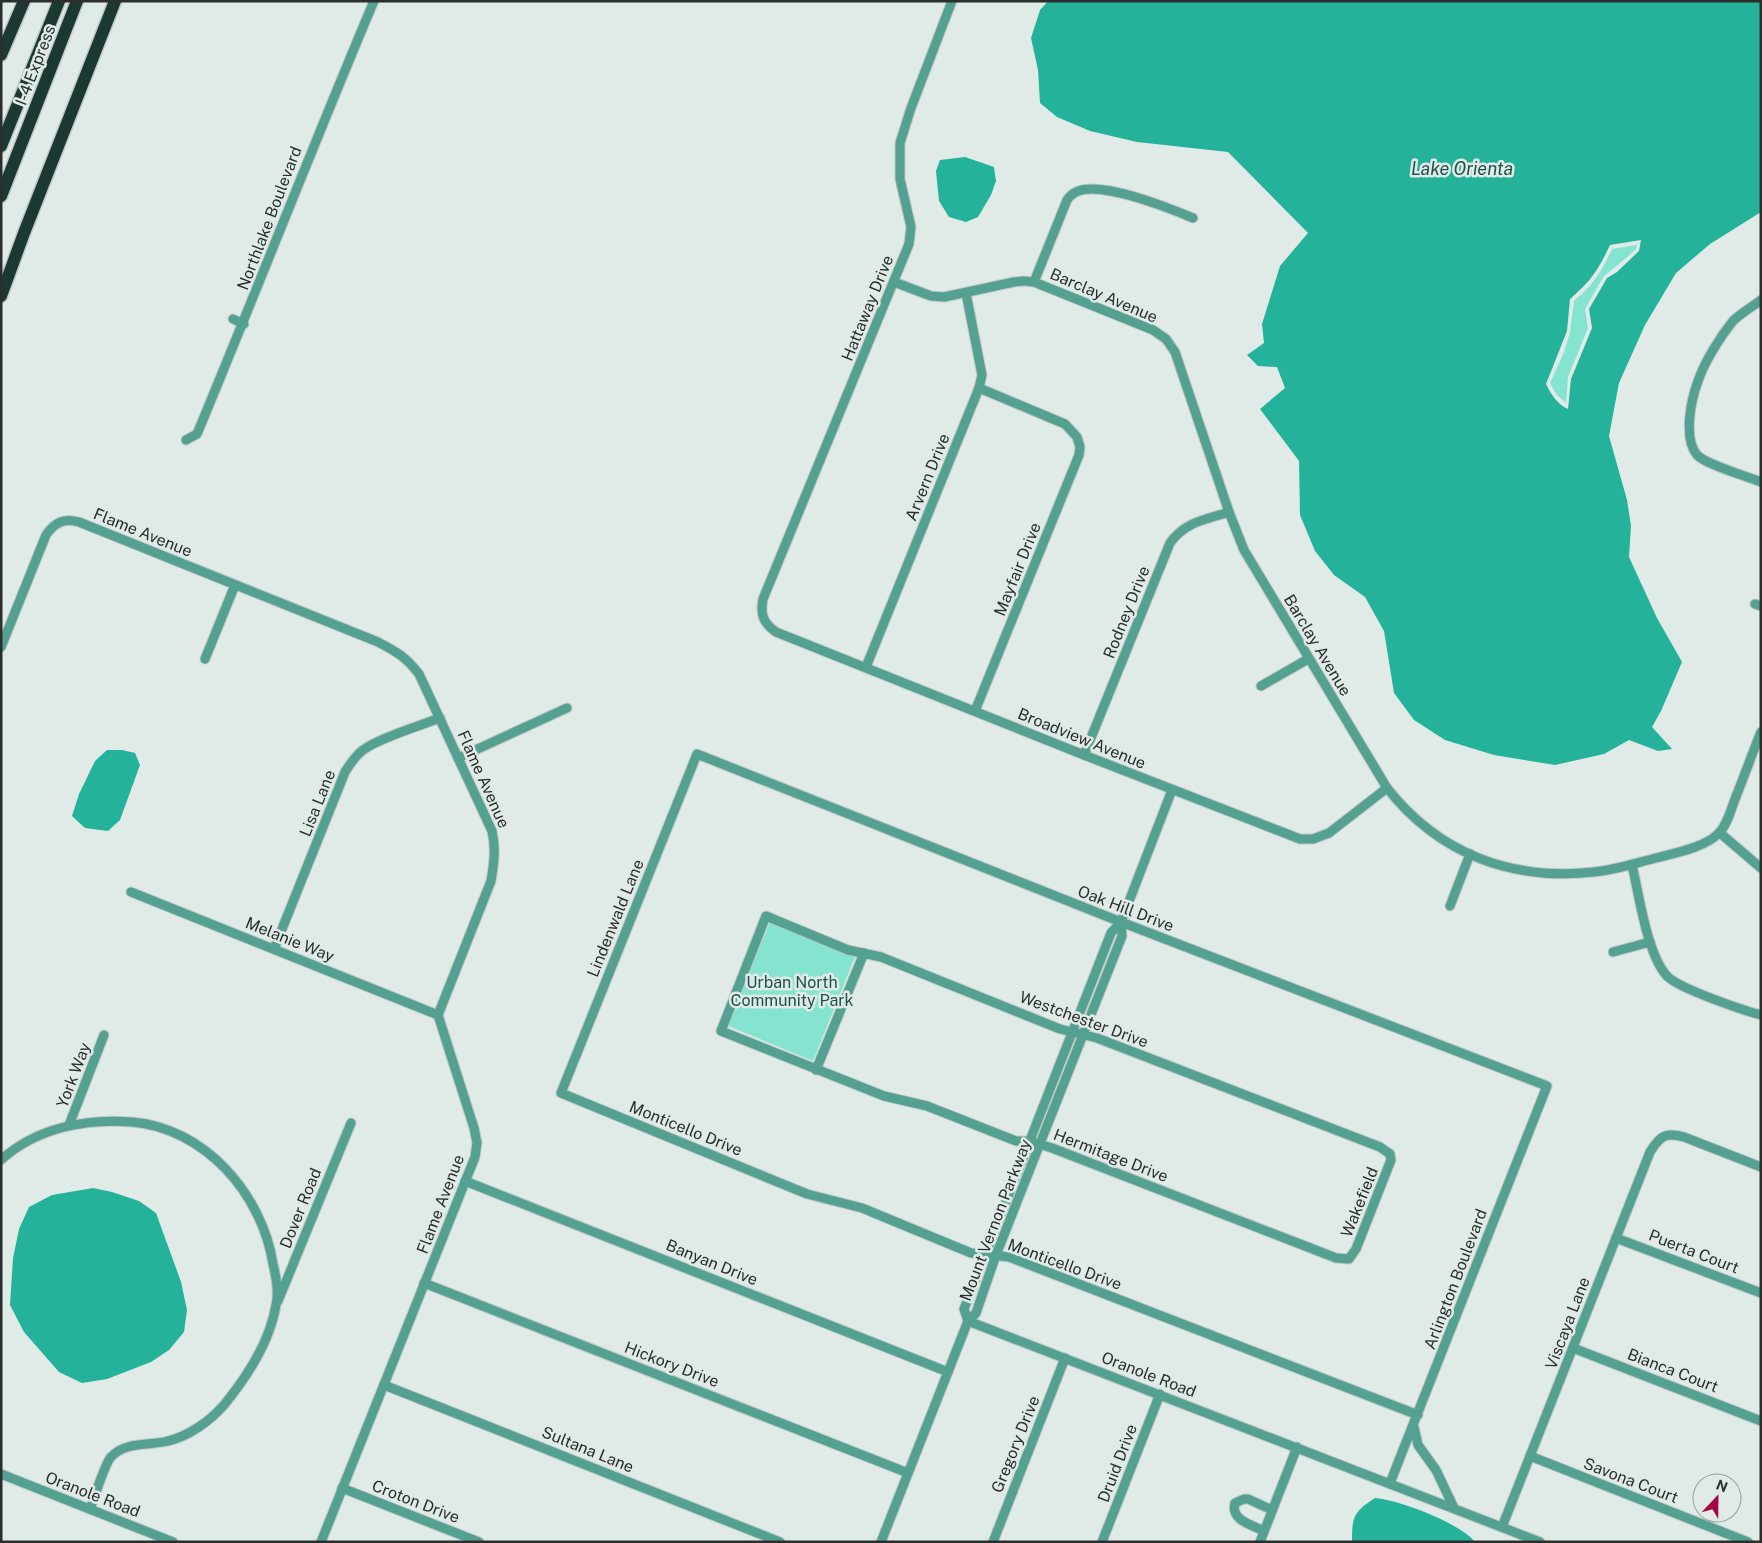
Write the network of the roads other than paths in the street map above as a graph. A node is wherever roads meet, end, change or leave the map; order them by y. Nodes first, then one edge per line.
1 (24, 1) edge
2 (59, 1) edge
3 (77, 1) edge
4 (115, 1) edge
5 (374, 1) edge
6 (952, 1) edge
7 (1, 55) edge
8 (1, 146) edge
9 (1, 196) edge
10 (1193, 218) dead end
11 (894, 282) junction
12 (1034, 282) junction
13 (966, 293) junction
14 (1, 296) edge
15 (1761, 300) edge
16 (233, 319) dead end
17 (244, 324) junction
18 (979, 388) junction
19 (186, 440) dead end
20 (1761, 482) edge
21 (1228, 512) junction
22 (235, 585) junction
23 (762, 618) joint
24 (1, 647) edge
25 (205, 659) dead end
26 (1308, 659) junction
27 (866, 667) junction
28 (1261, 686) dead end
29 (567, 708) dead end
30 (975, 711) junction
31 (440, 718) junction
32 (1761, 732) edge
33 (697, 754) joint
34 (1084, 755) junction
35 (458, 758) junction
36 (1386, 788) junction
37 (1172, 790) junction
38 (1720, 833) junction
39 (1470, 854) junction
40 (1632, 865) junction
41 (1761, 868) edge
42 (131, 892) dead end
43 (1450, 906) dead end
44 (1121, 922) junction
45 (1650, 942) junction
46 (274, 949) junction
47 (1613, 952) dead end
48 (864, 953) junction
49 (438, 1015) junction
50 (1761, 1015) edge
51 (721, 1031) joint
52 (1073, 1032) junction
53 (104, 1035) dead end
54 (1083, 1035) junction
55 (816, 1070) junction
56 (1547, 1086) joint
57 (561, 1093) joint
58 (351, 1123) dead end
59 (69, 1125) junction
60 (1029, 1141) junction
61 (1040, 1144) junction
62 (1390, 1154) joint
63 (1, 1160) edge
64 (1761, 1167) edge
65 (465, 1181) junction
66 (1616, 1238) junction
67 (986, 1254) junction
68 (996, 1255) junction
69 (1349, 1259) joint
70 (424, 1283) junction
71 (1761, 1293) edge
72 (277, 1303) junction
73 (968, 1321) junction
74 (1574, 1348) junction
75 (1065, 1358) junction
76 (948, 1372) junction
77 (384, 1385) junction
78 (1160, 1394) junction
79 (1418, 1415) junction
80 (1761, 1421) edge
81 (1413, 1426) junction
82 (1297, 1447) junction
83 (1530, 1456) junction
84 (908, 1473) junction
85 (1, 1474) edge
86 (1390, 1483) junction
87 (342, 1488) junction
88 (1454, 1508) junction
89 (90, 1509) junction
90 (1272, 1510) junction
91 (1502, 1527) junction
92 (1264, 1531) junction
93 (173, 1542) edge
94 (321, 1542) edge
95 (479, 1542) edge
96 (780, 1542) edge
97 (881, 1542) edge
98 (993, 1542) edge
99 (1102, 1542) edge
100 (1260, 1542) edge
101 (1540, 1542) edge
102 (1748, 1542) edge

1 - 7 highway
2 - 8 highway, I-4 Express
3 - 9 highway, I-4 Express
4 - 14 highway
5 - 17 street, Northlake Boulevard
6 - 11 street, Hattaway Drive
10 - 12 street
11 - 13 street, Barclay Avenue
11 - 23 street, Hattaway Drive
12 - 13 street, Barclay Avenue
12 - 21 street, Barclay Avenue
13 - 18 street, Arvern Drive
15 - 20 street
16 - 17 street
17 - 19 street, Northlake Boulevard
18 - 27 street, Arvern Drive
18 - 30 street, Mayfair Drive
21 - 26 street, Barclay Avenue
21 - 34 street, Rodney Drive
22 - 24 street, Flame Avenue
22 - 25 street
22 - 31 street, Flame Avenue
23 - 27 street, Broadview Avenue
26 - 28 street
26 - 36 street, Barclay Avenue
27 - 30 street, Broadview Avenue
29 - 35 street
30 - 34 street, Broadview Avenue
31 - 35 street, Flame Avenue
31 - 46 street, Lisa Lane
32 - 38 street
33 - 44 street, Oak Hill Drive
33 - 57 street, Lindenwald Lane
34 - 37 street, Broadview Avenue
35 - 49 street, Flame Avenue
36 - 37 street, Broadview Avenue
36 - 39 street, Barclay Avenue
37 - 44 street, Mount Vernon Parkway
38 - 40 street, Barclay Avenue
38 - 41 street
39 - 40 street, Barclay Avenue
39 - 43 street
40 - 45 street
42 - 46 street, Melanie Way
44 - 52 street, Mount Vernon Parkway
44 - 54 street, Mount Vernon Parkway
44 - 56 street, Oak Hill Drive
45 - 47 street
45 - 50 street
46 - 49 street, Melanie Way
48 - 51 street, Westchester Drive
48 - 52 street, Westchester Drive
48 - 55 street
49 - 65 street, Flame Avenue
51 - 55 street, Hermitage Drive
52 - 54 street, Westchester Drive
52 - 60 street, Mount Vernon Parkway
53 - 59 street, York Way
54 - 61 street, Mount Vernon Parkway
54 - 62 street, Westchester Drive
55 - 60 street, Hermitage Drive
56 - 79 street, Arlington Boulevard
57 - 67 street, Monticello Drive
58 - 72 street, Dover Road
59 - 63 street
59 - 72 street
60 - 61 street, Hermitage Drive
60 - 67 street, Mount Vernon Parkway
61 - 68 street, Mount Vernon Parkway
61 - 69 street, Hermitage Drive
62 - 69 street, Wakefield
64 - 66 street, Viscaya Lane
65 - 70 street, Flame Avenue
65 - 76 street, Banyan Drive
66 - 71 street, Puerta Court
66 - 74 street, Viscaya Lane
67 - 68 street, Monticello Drive
67 - 73 street, Mount Vernon Parkway
68 - 73 street, Mount Vernon Parkway
68 - 79 street, Monticello Drive
70 - 77 street, Flame Avenue
70 - 84 street, Hickory Drive
72 - 89 street
73 - 75 street, Oranole Road
73 - 76 street
74 - 80 street, Bianca Court
74 - 83 street, Viscaya Lane
75 - 78 street, Oranole Road
75 - 98 street, Gregory Drive
76 - 84 street
77 - 87 street, Flame Avenue
77 - 96 street, Sultana Lane
78 - 82 street, Oranole Road
78 - 99 street, Druid Drive
79 - 81 street, Arlington Boulevard
81 - 86 street, Arlington Boulevard
81 - 88 street
82 - 86 street, Oranole Road
82 - 90 street
83 - 91 street, Viscaya Lane
83 - 102 street, Savona Court
84 - 97 street
85 - 89 street, Oranole Road
86 - 88 street, Oranole Road
87 - 94 street, Flame Avenue
87 - 95 street, Croton Drive
88 - 91 street, Oranole Road
89 - 93 street, Oranole Road
90 - 92 street
90 - 92 street
91 - 101 street, Oranole Road
92 - 100 street

